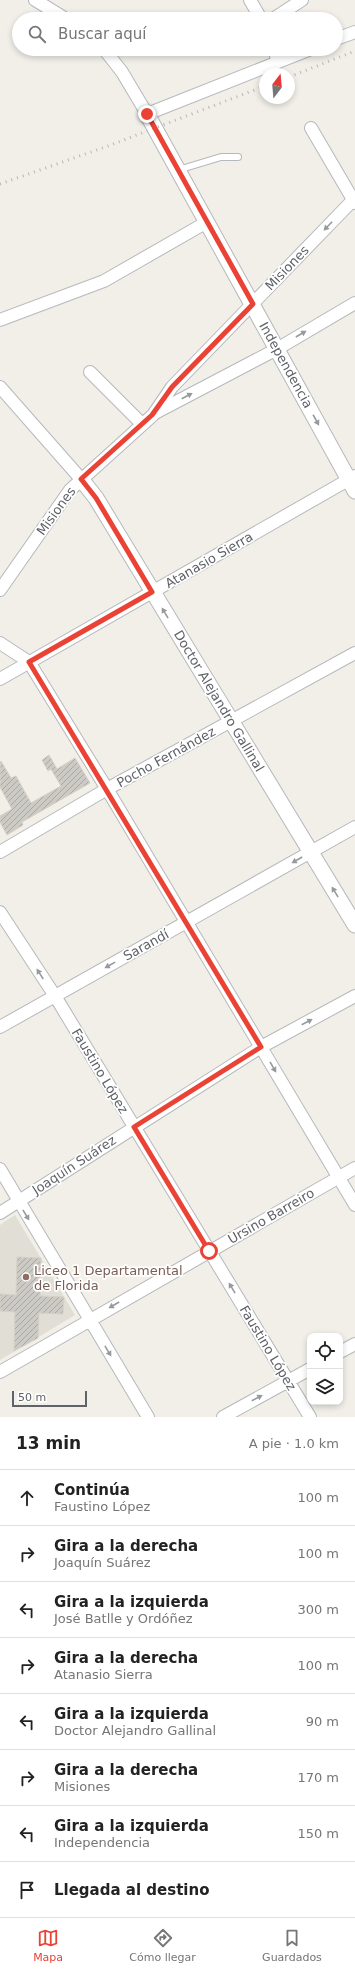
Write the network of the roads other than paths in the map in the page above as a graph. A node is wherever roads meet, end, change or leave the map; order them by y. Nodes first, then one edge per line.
1 (35, 0) edge
2 (250, 0) edge
3 (302, 0) edge
4 (55, 12) edge
5 (257, 12) edge
6 (284, 12) edge
7 (355, 32) edge
8 (343, 36) edge
9 (109, 56) edge
10 (276, 56) edge
11 (293, 56) edge
12 (278, 62) junction
13 (147, 114) junction
14 (311, 128) dead end
15 (238, 157) dead end
16 (178, 170) junction
17 (354, 200) edge
18 (207, 222) junction
19 (355, 303) edge
20 (253, 304) junction
21 (0, 320) edge
22 (277, 349) junction
23 (90, 372) dead end
24 (0, 387) edge
25 (152, 415) junction
26 (142, 424) junction
27 (81, 479) junction
28 (353, 482) edge
29 (0, 590) edge
30 (152, 592) junction
31 (0, 643) edge
32 (355, 653) edge
33 (29, 662) junction
34 (0, 678) edge
35 (231, 722) junction
36 (107, 789) junction
37 (355, 827) edge
38 (0, 852) edge
39 (311, 852) junction
40 (0, 912) edge
41 (187, 923) junction
42 (355, 925) edge
43 (54, 996) junction
44 (355, 996) edge
45 (0, 1027) edge
46 (261, 1047) junction
47 (134, 1127) junction
48 (355, 1168) edge
49 (0, 1169) edge
50 (338, 1177) junction
51 (18, 1202) junction
52 (355, 1205) edge
53 (0, 1213) edge
54 (209, 1251) junction
55 (89, 1320) junction
56 (355, 1344) edge
57 (343, 1350) edge
58 (307, 1371) edge
59 (0, 1372) edge
60 (288, 1382) junction
61 (148, 1417) edge
62 (223, 1417) edge
63 (310, 1417) edge

1 - 4 street
2 - 5 street
3 - 6 street
7 - 8 street
9 - 13 street
10 - 12 street
11 - 12 street
12 - 13 street
13 - 16 street, Independencia
14 - 17 street
15 - 16 lane
16 - 18 street, Independencia
17 -> 20 street, Misiones
18 - 20 street, Independencia
18 - 21 street
22 -> 19 street
20 - 22 street, Independencia
20 - 25 street, Misiones
25 -> 22 street
22 -> 28 street, Independencia
23 - 26 street
24 - 27 street
25 - 26 street, Misiones
26 - 27 street, Misiones
27 - 29 street, Misiones
27 - 30 street, Doctor Alejandro Gallinal
28 - 30 street, Atanasio Sierra
30 - 33 street, Atanasio Sierra
35 -> 30 street, Doctor Alejandro Gallinal
31 - 33 street
32 - 35 street, Pocho Fernández
33 - 34 street, Atanasio Sierra
33 - 36 street
35 - 36 street, Pocho Fernández
35 - 39 street, Doctor Alejandro Gallinal
36 - 38 street, Pocho Fernández
36 - 41 street
37 - 39 street, Sarandí
39 -> 41 street, Sarandí
42 -> 39 street, Doctor Alejandro Gallinal
43 -> 40 street, Faustino López
41 -> 43 street, Sarandí
41 - 46 street
43 - 45 street, Sarandí
43 - 47 street, Faustino López
46 -> 44 street, Joaquín Suárez
46 - 47 street, Joaquín Suárez
46 -> 50 street
47 - 51 street, Joaquín Suárez
47 - 54 street, Faustino López
48 - 50 street, Ursino Barreiro
49 - 51 street
50 - 52 street
50 - 54 street, Ursino Barreiro
51 - 53 street, Joaquín Suárez
51 -> 55 street
54 -> 55 street, Ursino Barreiro
60 -> 54 street, Faustino López
55 - 59 street, Ursino Barreiro
55 -> 61 street
56 - 57 street
58 - 60 street
62 -> 60 street
60 - 63 street, Faustino López

